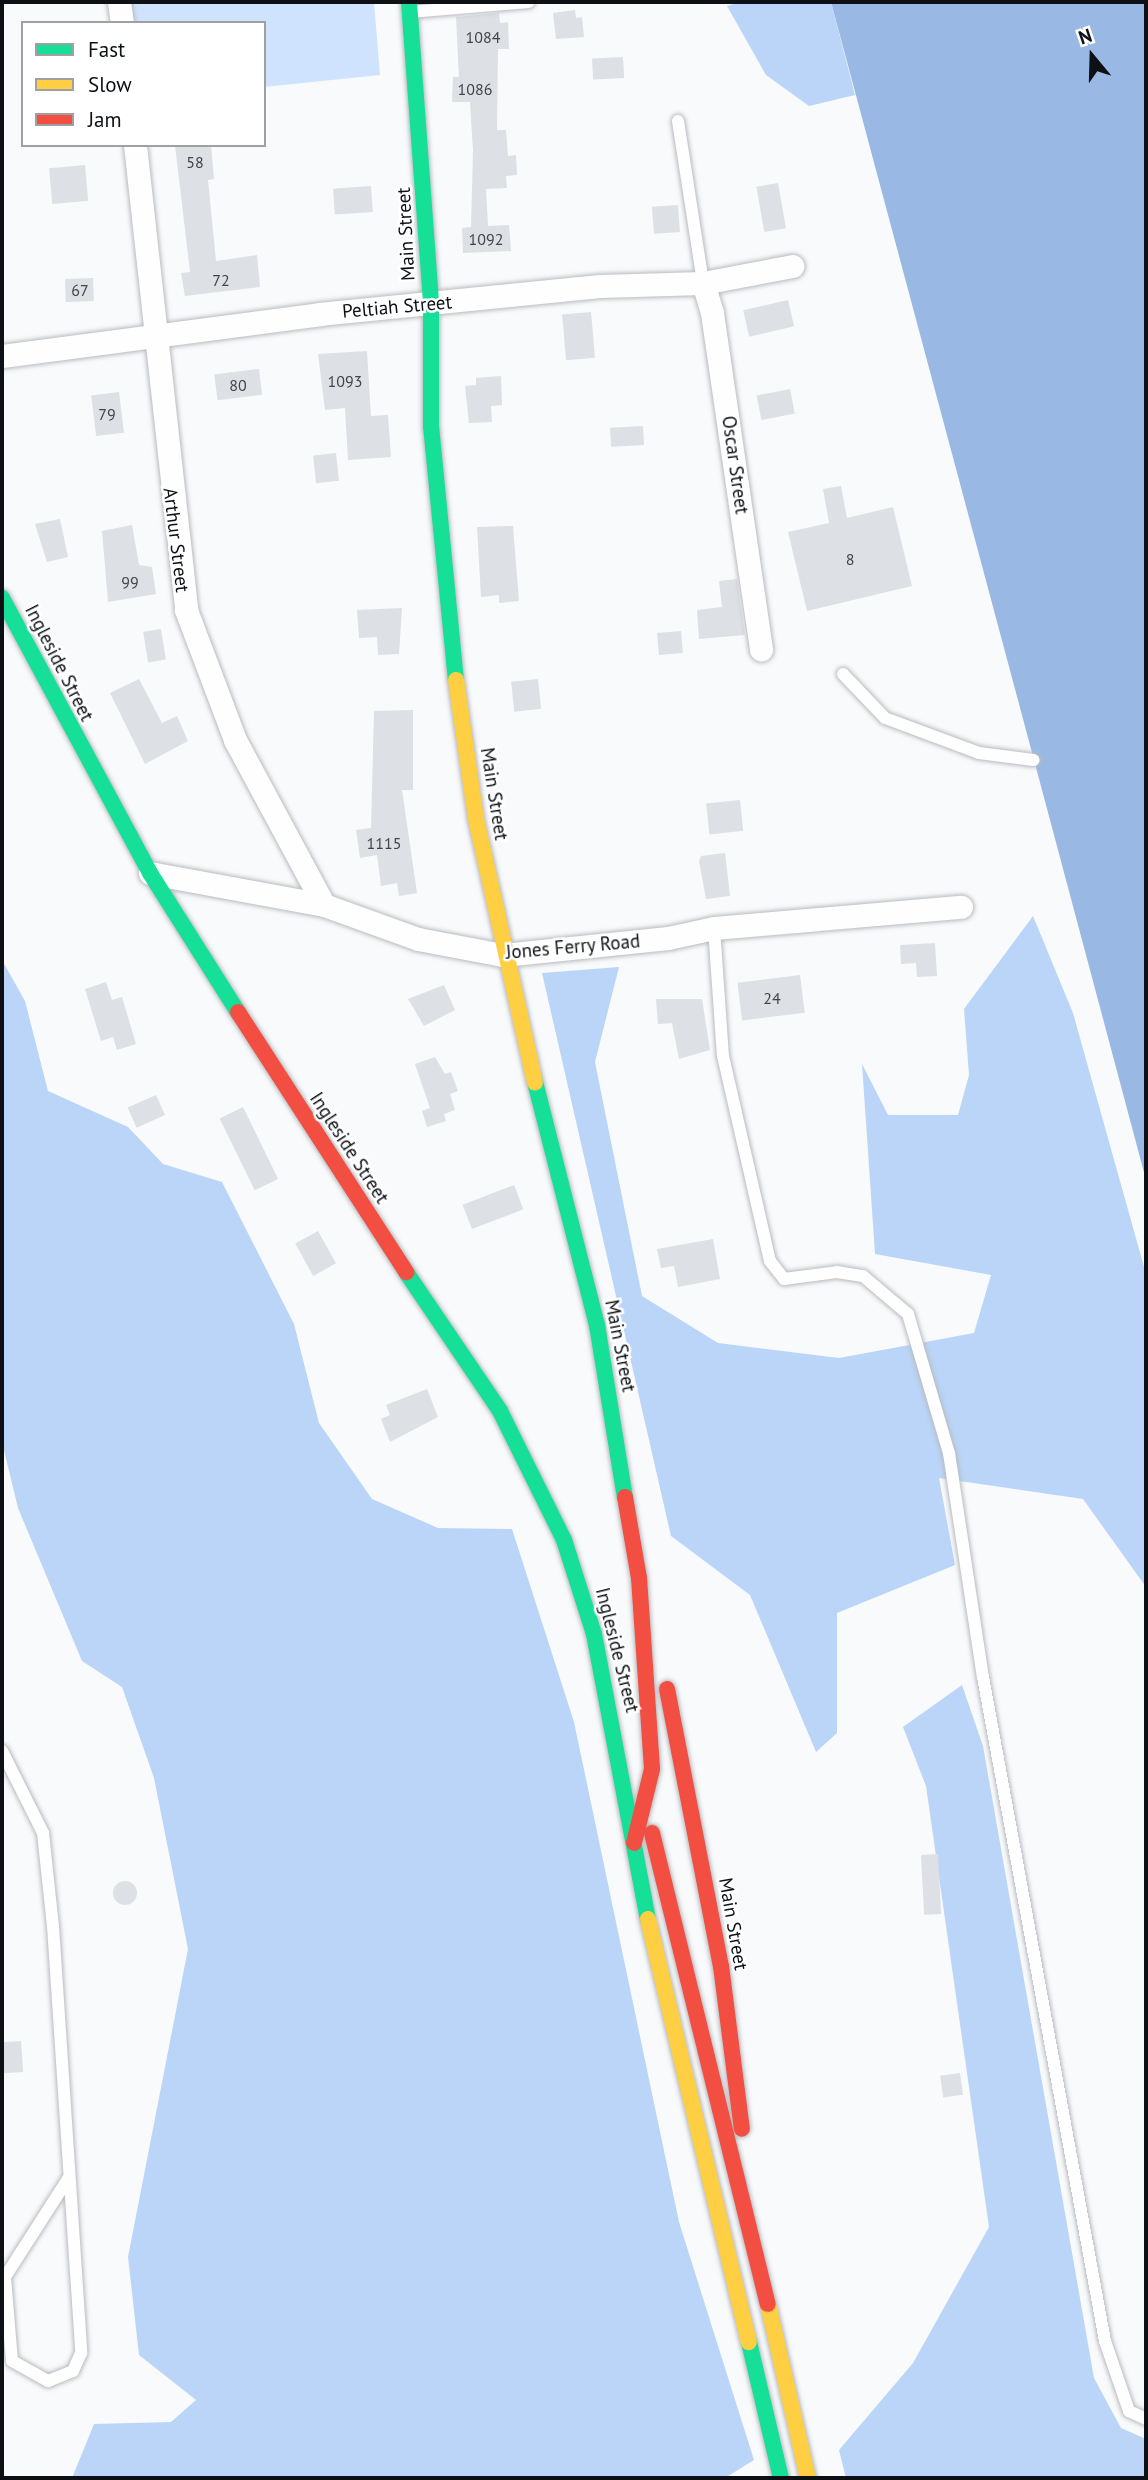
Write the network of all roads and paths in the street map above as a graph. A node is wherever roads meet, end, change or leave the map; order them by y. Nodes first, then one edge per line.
1 (119, 2) edge
2 (529, 2) edge
3 (410, 7) edge
4 (122, 21) edge
5 (678, 121) dead end
6 (135, 147) edge
7 (792, 266) dead end
8 (703, 283) junction
9 (431, 304) junction
10 (154, 334) junction
11 (2, 356) edge
12 (2, 598) edge
13 (761, 649) dead end
14 (843, 674) dead end
15 (1034, 760) dead end
16 (150, 873) junction
17 (324, 905) junction
18 (961, 907) dead end
19 (714, 928) junction
20 (503, 956) junction
21 (639, 1578) junction
22 (618, 1737) junction
23 (2, 1751) edge
24 (644, 1809) junction
25 (634, 1843) junction
26 (673, 1901) joint
27 (68, 2179) junction
28 (763, 2282) junction
29 (1146, 2419) edge
30 (781, 2478) edge
31 (808, 2478) edge

1 - 4 street
2 - 3 lane
3 - 9 main road, Main Street
5 - 8 lane
6 - 10 street, Arthur Street
7 - 8 street, Peltiah Street
8 - 9 street, Peltiah Street
8 - 13 street, Oscar Street
9 - 10 street, Peltiah Street
9 - 20 main road, Main Street
10 - 11 street, Peltiah Street
10 - 17 street, Arthur Street
12 - 16 main road, Ingleside Street
14 - 15 lane
16 - 17 street, Jones Ferry Road
16 - 22 main road, Ingleside Street
17 - 20 street, Jones Ferry Road
18 - 19 street, Jones Ferry Road
19 - 20 street, Jones Ferry Road
19 - 29 lane
20 - 21 main road, Main Street
21 - 24 main road, Main Street
21 - 28 main road, Main Street
22 - 24 main road, Ingleside Street
22 - 25 main road, Ingleside Street
23 - 27 lane
24 - 25 main road, Main Street
24 - 26 main road, Ingleside Street
25 - 30 main road, Ingleside Street
26 - 28 main road, Main Street
27 - 27 lane
28 - 31 main road, Main Street

